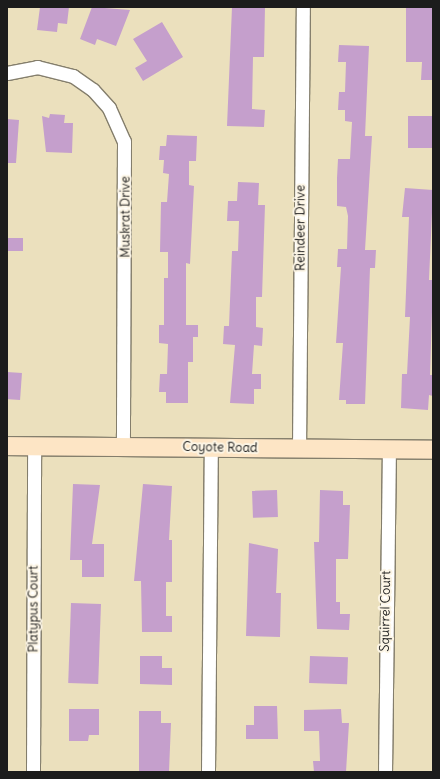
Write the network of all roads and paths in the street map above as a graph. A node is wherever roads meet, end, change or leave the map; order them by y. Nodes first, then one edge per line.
1 (303, 7) edge
2 (7, 73) edge
3 (7, 446) edge
4 (34, 446) junction
5 (123, 447) junction
6 (211, 448) junction
7 (299, 448) junction
8 (389, 450) junction
9 (433, 450) edge
10 (33, 772) edge
11 (208, 772) edge
12 (385, 772) edge

1 - 7 street, Reindeer Drive
2 - 5 street, Muskrat Drive
3 - 4 street, Coyote Road
4 - 5 street, Coyote Road
4 - 10 street, Platypus Court
5 - 6 street, Coyote Road
6 - 7 street, Coyote Road
6 - 11 street
7 - 8 street, Coyote Road
8 - 9 street, Coyote Road
8 - 12 street, Squirrel Court

